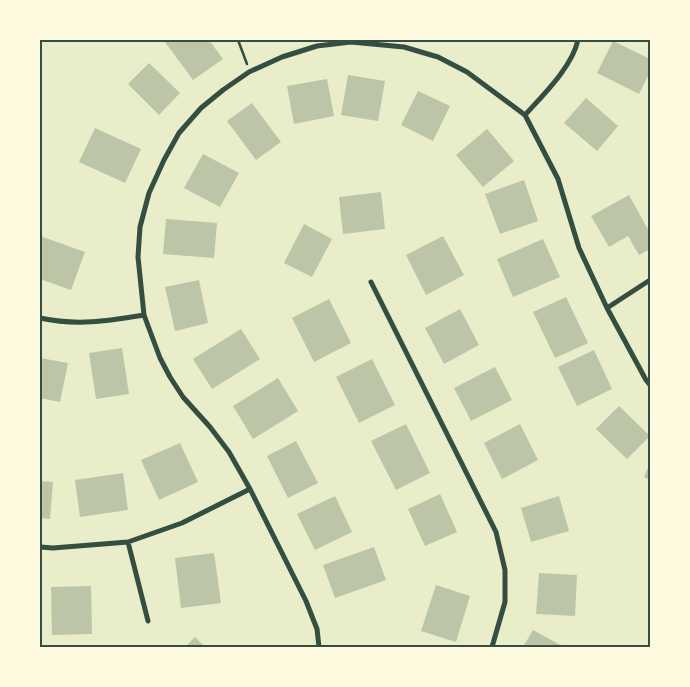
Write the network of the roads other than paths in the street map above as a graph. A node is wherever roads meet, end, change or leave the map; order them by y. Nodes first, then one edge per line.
1 (578, 40) edge
2 (525, 115) junction
3 (650, 280) edge
4 (371, 282) dead end
5 (607, 308) junction
6 (144, 315) junction
7 (40, 318) edge
8 (650, 385) edge
9 (250, 489) junction
10 (128, 542) junction
11 (40, 546) edge
12 (148, 621) dead end
13 (319, 647) edge
14 (492, 647) edge

1 - 2 street
2 - 5 street
2 - 6 street
3 - 5 street
4 - 14 street
5 - 8 street
6 - 7 street
6 - 9 street
9 - 10 street
9 - 13 street
10 - 11 street
10 - 12 street

